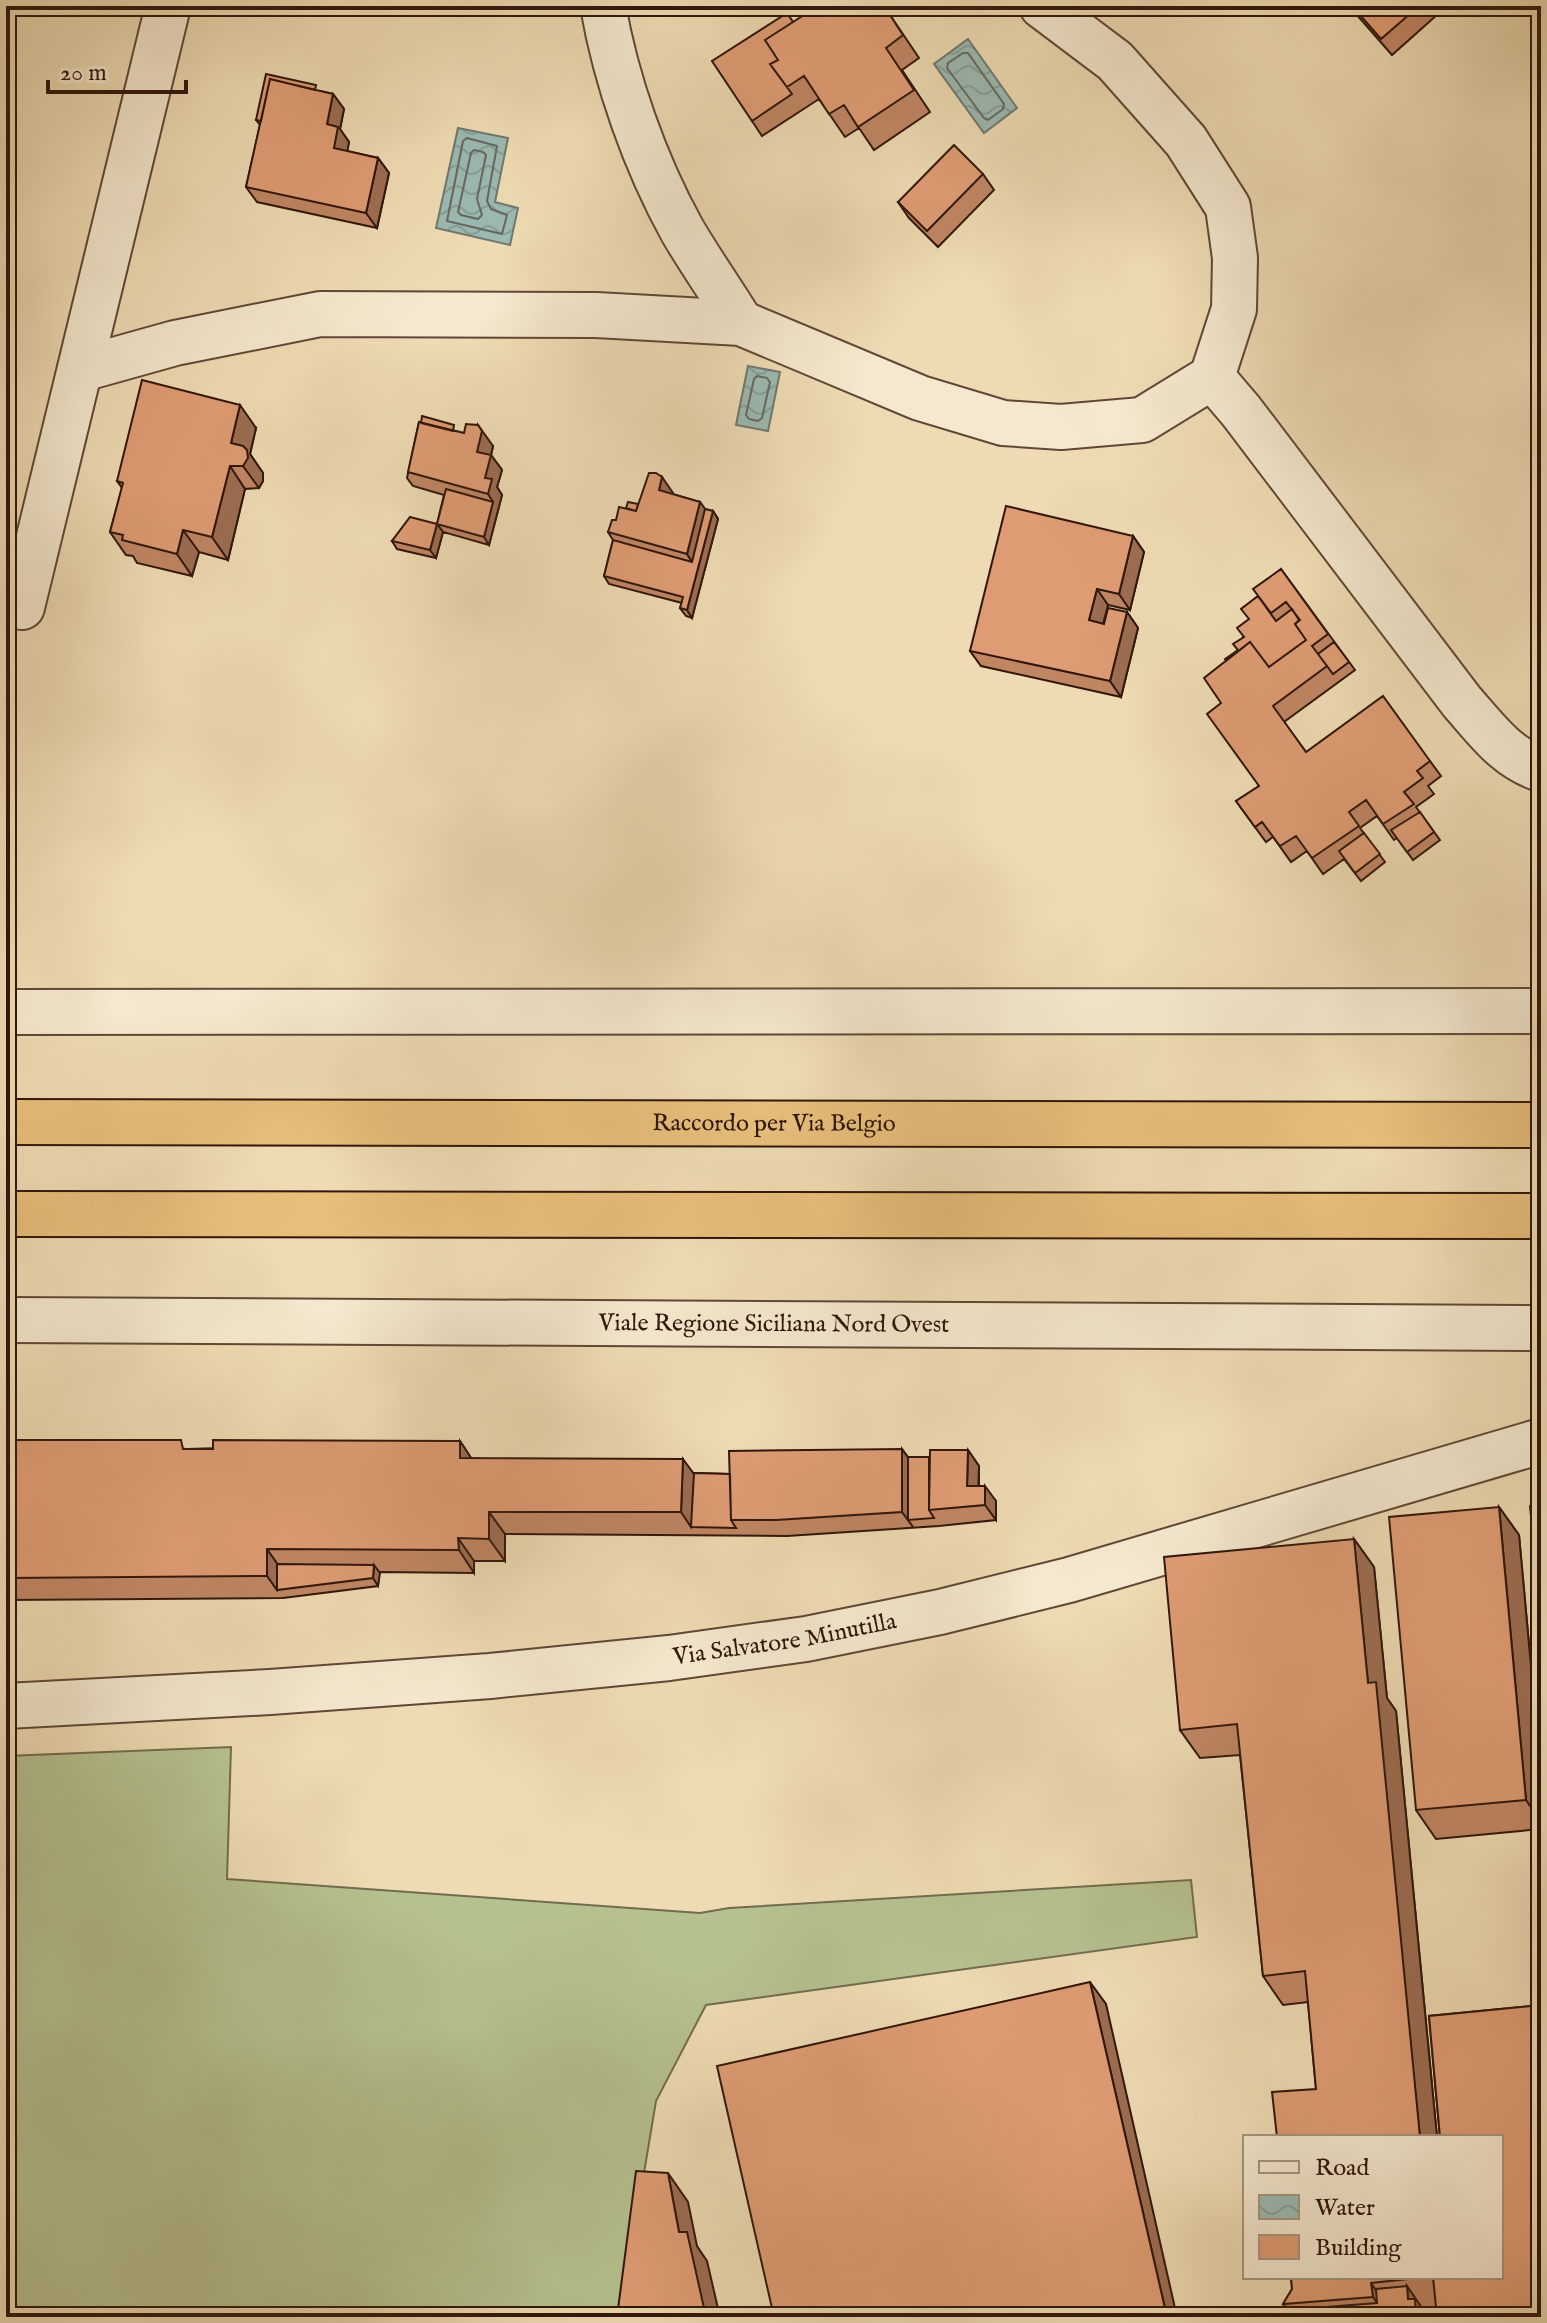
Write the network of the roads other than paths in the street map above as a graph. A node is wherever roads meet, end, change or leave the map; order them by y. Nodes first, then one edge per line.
1 (168, 6) edge
2 (603, 6) edge
3 (1042, 6) edge
4 (741, 323) junction
5 (82, 369) junction
6 (1212, 377) junction
7 (22, 607) dead end
8 (1541, 769) edge
9 (1541, 1011) edge
10 (6, 1012) edge
11 (6, 1122) edge
12 (1541, 1125) edge
13 (6, 1214) edge
14 (1541, 1216) edge
15 (6, 1320) edge
16 (1541, 1328) edge
17 (1541, 1441) edge
18 (6, 1706) edge

1 - 5 street
2 - 4 street
3 - 6 street
4 - 5 street
4 - 6 street
5 - 7 street
6 - 8 street
9 - 10 street
11 - 12 highway, Raccordo per Via Belgio
13 - 14 highway
15 - 16 street, Viale Regione Siciliana Nord Ovest
17 - 18 street, Via Salvatore Minutilla

